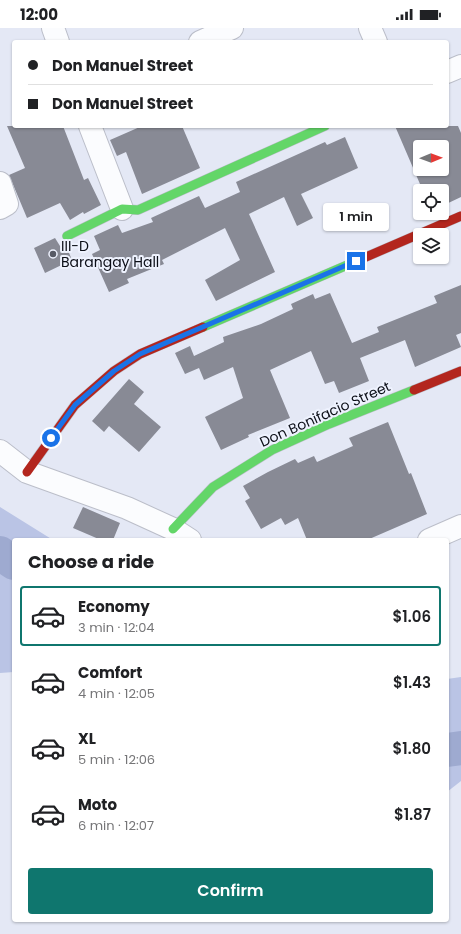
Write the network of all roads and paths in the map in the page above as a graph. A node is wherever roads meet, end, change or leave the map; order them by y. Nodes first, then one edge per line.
1 (52, 28) edge
2 (191, 28) edge
3 (232, 28) edge
4 (370, 28) edge
5 (57, 40) edge
6 (198, 40) edge
7 (204, 40) edge
8 (375, 40) edge
9 (461, 66) edge
10 (449, 71) edge
11 (91, 128) edge
12 (321, 128) edge
13 (0, 183) edge
14 (4, 206) edge
15 (122, 209) junction
16 (460, 221) edge
17 (67, 236) dead end
18 (461, 371) edge
19 (0, 451) edge
20 (27, 472) junction
21 (461, 526) edge
22 (182, 535) edge
23 (434, 538) edge

1 - 5 street
2 - 6 street
3 - 7 street
4 - 8 street
9 - 10 street
11 - 15 street
12 - 15 street
13 - 14 street
15 - 17 street
16 - 20 street
18 - 22 street, Don Bonifacio Street
19 - 20 street
20 - 22 street
21 - 23 street

